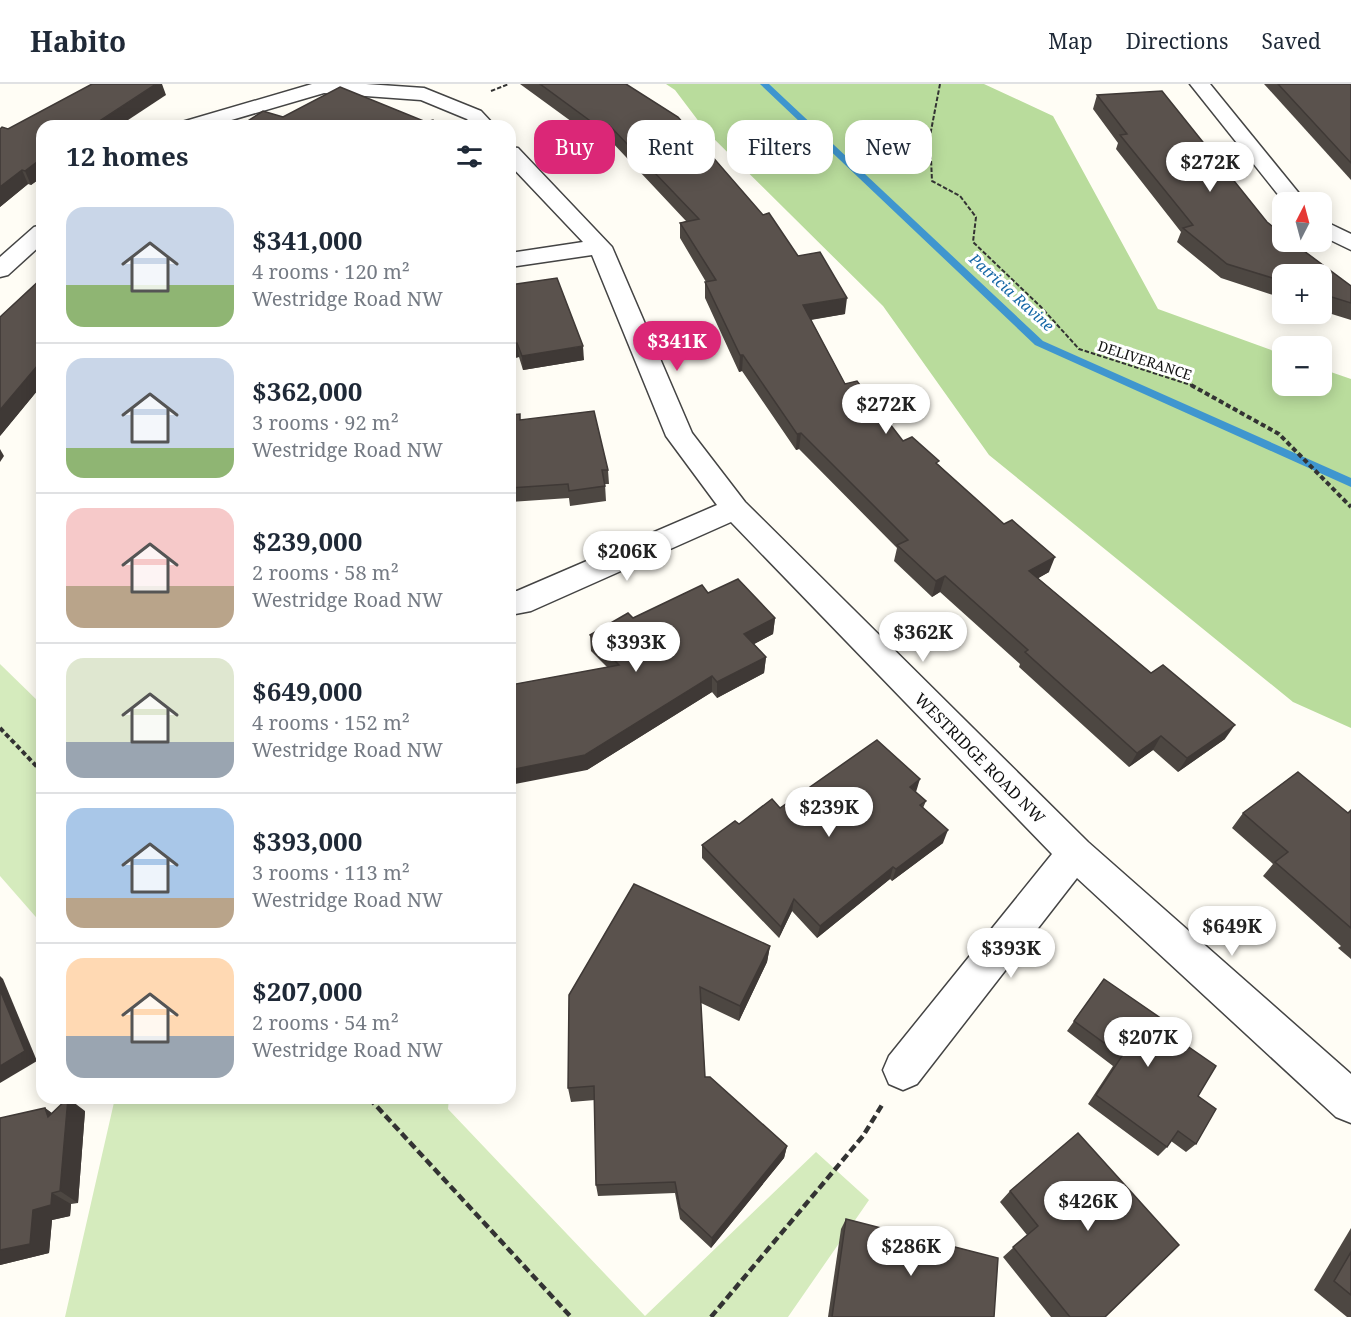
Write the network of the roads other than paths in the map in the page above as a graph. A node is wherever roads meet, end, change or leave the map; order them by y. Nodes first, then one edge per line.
1 (1200, 84) edge
2 (210, 120) edge
3 (479, 120) edge
4 (516, 159) edge
5 (1287, 192) edge
6 (1332, 233) edge
7 (36, 237) edge
8 (1351, 243) edge
9 (600, 247) junction
10 (516, 259) edge
11 (0, 270) edge
12 (735, 509) junction
13 (516, 603) edge
14 (1074, 853) junction
15 (903, 1070) road end
16 (1351, 1102) edge

1 - 5 street
2 - 3 street
4 - 9 street, WESTRIDGE ROAD NW
6 - 8 street
7 - 11 street
9 - 10 street
9 - 12 street, WESTRIDGE ROAD NW
12 - 13 street
12 - 14 street, WESTRIDGE ROAD NW
14 - 15 street
14 - 16 street, WESTRIDGE ROAD NW

